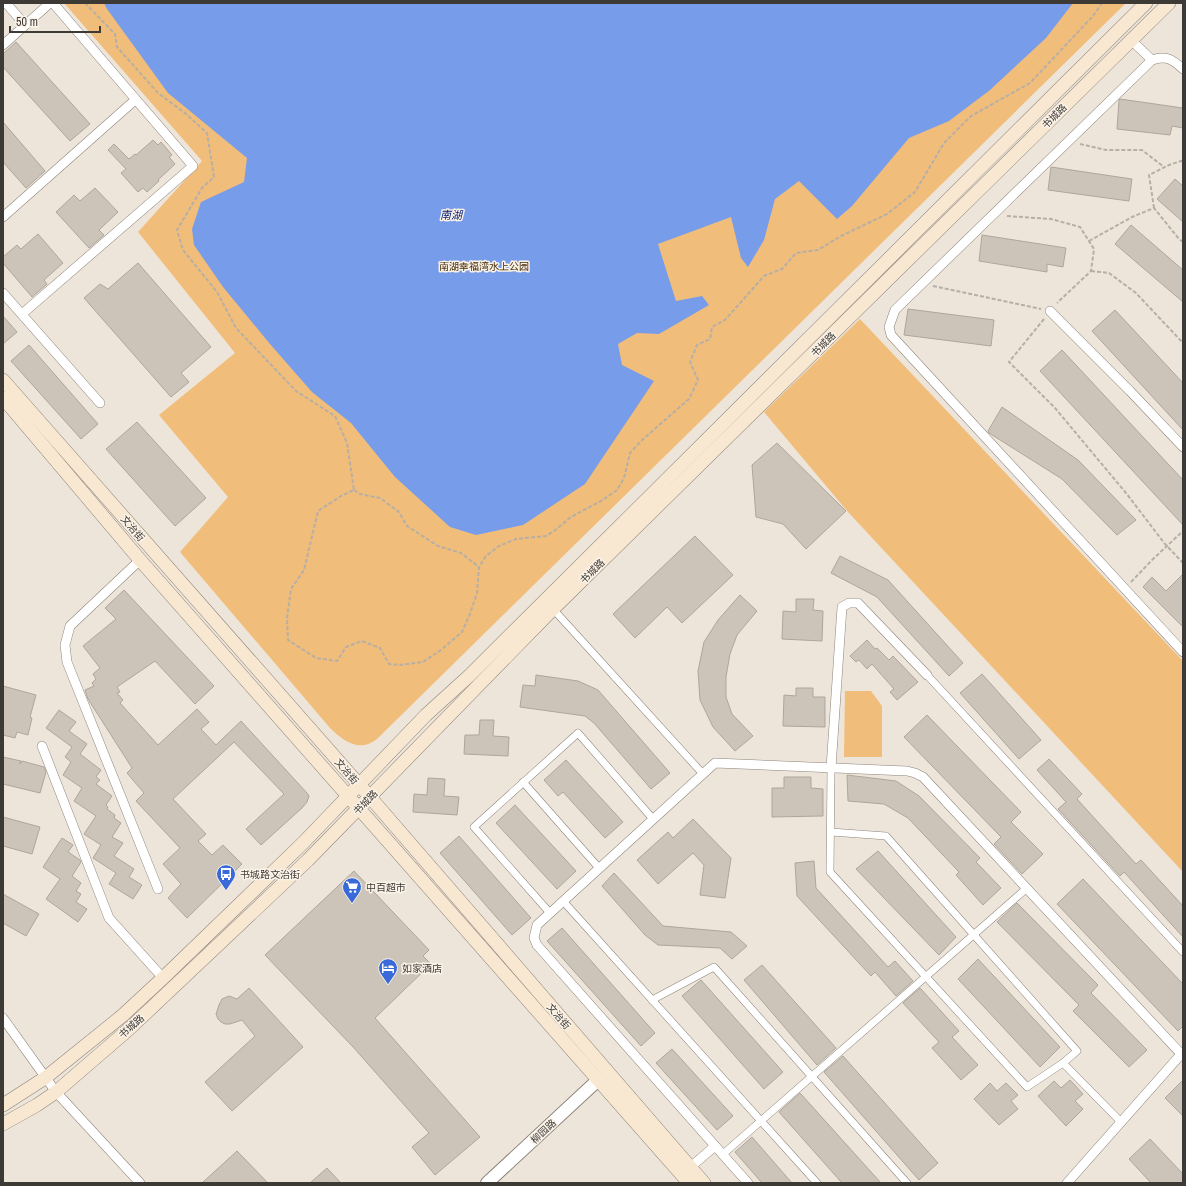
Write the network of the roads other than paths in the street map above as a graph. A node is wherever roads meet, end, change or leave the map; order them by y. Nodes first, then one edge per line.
1 (6, 3) edge
2 (52, 3) edge
3 (1146, 3) edge
4 (1169, 3) edge
5 (25, 25) junction
6 (1131, 40) junction
7 (3, 45) edge
8 (1152, 60) junction
9 (1183, 69) edge
10 (135, 100) junction
11 (3, 217) edge
12 (3, 293) edge
13 (1050, 312) road end
14 (22, 314) junction
15 (3, 380) edge
16 (3, 398) edge
17 (100, 403) dead end
18 (1183, 447) edge
19 (140, 560) junction
20 (553, 609) junction
21 (1183, 652) edge
22 (927, 675) joint
23 (42, 746) dead end
24 (831, 768) junction
25 (703, 774) junction
26 (523, 782) junction
27 (359, 785) junction
28 (349, 796) junction
29 (370, 797) junction
30 (359, 808) junction
31 (653, 819) junction
32 (830, 832) junction
33 (600, 868) junction
34 (1026, 888) junction
35 (158, 889) dead end
36 (563, 901) junction
37 (550, 913) junction
38 (973, 935) junction
39 (1183, 952) edge
40 (926, 977) junction
41 (164, 978) junction
42 (652, 1000) junction
43 (3, 1018) edge
44 (1182, 1054) edge
45 (1063, 1063) junction
46 (812, 1076) junction
47 (45, 1078) junction
48 (598, 1080) junction
49 (56, 1092) junction
50 (3, 1105) edge
51 (761, 1121) junction
52 (1122, 1122) junction
53 (3, 1124) edge
54 (715, 1146) junction
55 (722, 1155) junction
56 (687, 1175) edge
57 (140, 1183) edge
58 (487, 1183) edge
59 (704, 1183) edge
60 (748, 1183) edge
61 (817, 1183) edge
62 (906, 1183) edge
63 (1067, 1183) edge

1 - 5 street
2 - 5 street
2 - 10 street
3 - 27 main road, 书城路
4 - 6 main road, 书城路
5 - 7 street
6 - 8 street
6 - 20 main road, 书城路
8 - 9 street
8 - 21 street
10 - 11 street
10 - 14 street
12 - 14 street
13 - 18 street
14 - 17 street
15 - 27 main road, 文治街
16 - 19 main road, 文治街
19 - 28 main road, 文治街
19 - 35 street
20 - 25 street
20 - 29 main road, 书城路
22 - 24 street
22 - 39 street
23 - 41 street
24 - 25 street
24 - 32 street
24 - 34 street
25 - 31 street
26 - 31 street
26 - 33 street
26 - 37 street
27 - 28 main road, 书城路
27 - 29 main road, 文治街
28 - 30 main road, 文治街
28 - 41 main road, 书城路
29 - 30 main road, 书城路
29 - 56 main road, 文治街
30 - 48 main road, 文治街
30 - 49 main road, 书城路
31 - 33 street
32 - 38 street
32 - 40 street
33 - 36 street
34 - 38 street
34 - 44 street
36 - 37 street
36 - 42 street
37 - 54 street
38 - 40 street
38 - 45 street
40 - 45 street
40 - 46 street
41 - 47 main road, 书城路
42 - 46 street
42 - 51 street
43 - 47 street
44 - 52 street
45 - 52 street
46 - 51 street
46 - 62 street
47 - 49 street
47 - 50 main road, 书城路
48 - 56 main road, 文治街
48 - 58 street, 柳园路
49 - 53 main road, 书城路
49 - 57 street
51 - 55 street
51 - 61 street
52 - 63 street
54 - 55 street
54 - 56 street
55 - 60 street
56 - 59 main road, 文治街

